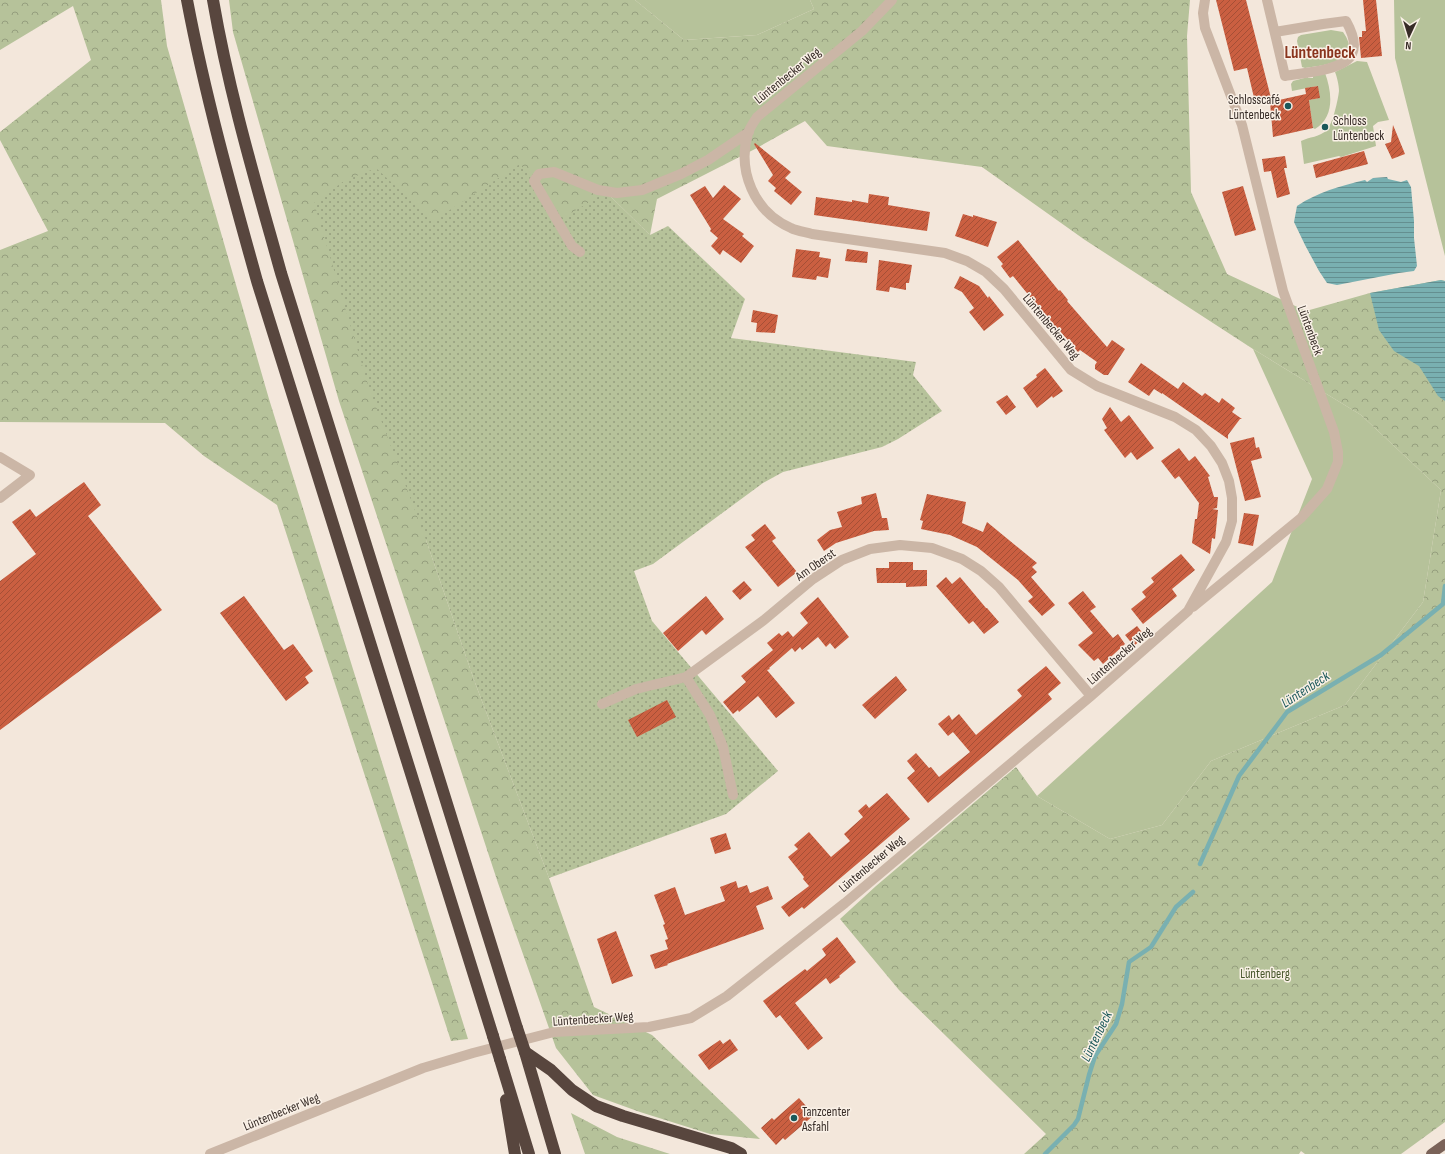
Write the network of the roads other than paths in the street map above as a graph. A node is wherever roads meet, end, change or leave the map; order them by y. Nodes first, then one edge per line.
1 (187, 0) edge
2 (213, 0) edge
3 (892, 0) edge
4 (1205, 0) edge
5 (1266, 0) edge
6 (1275, 32) junction
7 (749, 132) junction
8 (580, 252) dead end
9 (0, 457) edge
10 (0, 498) edge
11 (1188, 611) junction
12 (686, 677) junction
13 (1091, 696) junction
14 (602, 704) dead end
15 (733, 795) dead end
16 (524, 1052) junction
17 (500, 1059) junction
18 (1445, 1144) edge
19 (210, 1154) edge
20 (514, 1154) edge
21 (530, 1154) edge
22 (555, 1154) edge
23 (741, 1154) edge
24 (1431, 1154) edge

1 - 17 highway, bridge
2 - 16 highway, bridge
3 - 7 street, Lüntenbecker Weg
4 - 11 street, Lüntenbeck
5 - 6 street
6 - 6 street
7 - 8 street
7 - 11 street, Lüntenbecker Weg
9 - 10 street
11 - 13 street, Lüntenbecker Weg
12 - 13 street, Am Oberst
12 - 14 street
12 - 15 street
13 - 19 street, Lüntenbecker Weg
16 - 22 highway
16 - 23 highway
17 - 20 highway
17 - 21 highway
18 - 24 main road

